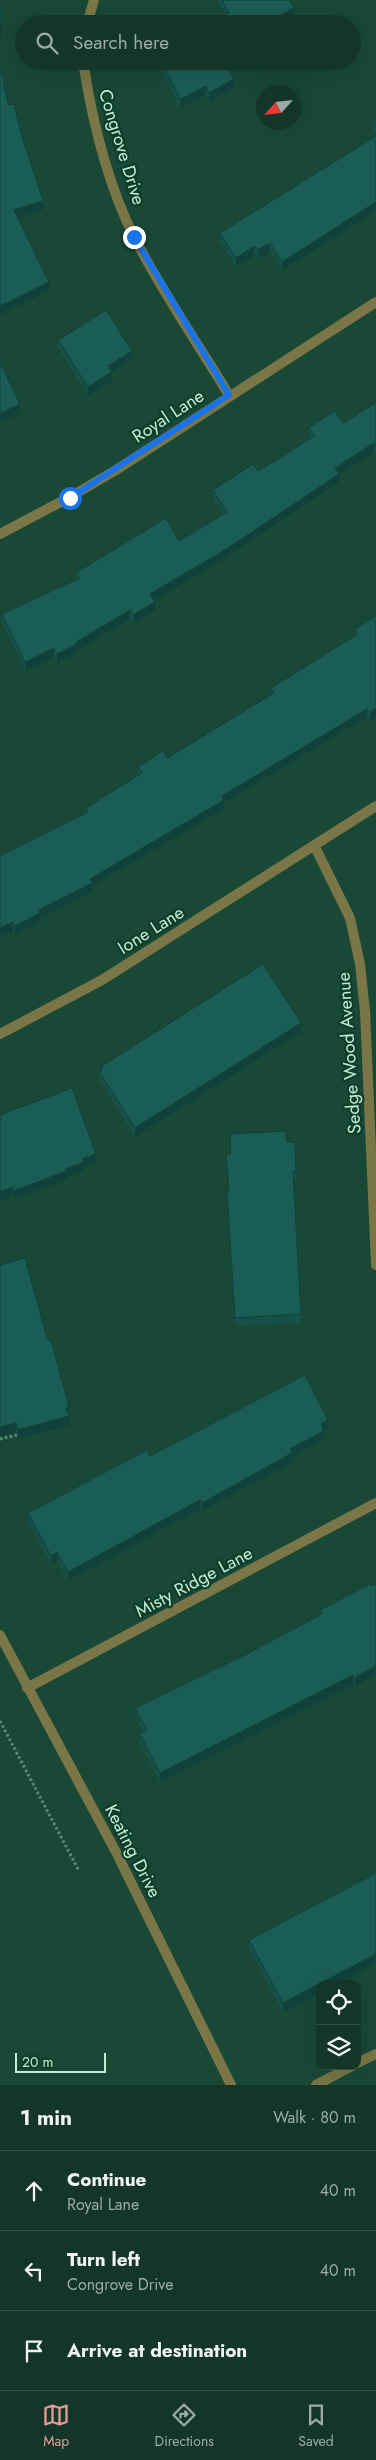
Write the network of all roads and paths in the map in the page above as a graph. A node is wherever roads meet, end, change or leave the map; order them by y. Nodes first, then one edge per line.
1 (94, 0) edge
2 (90, 15) edge
3 (84, 70) edge
4 (376, 302) edge
5 (229, 395) junction
6 (0, 534) edge
7 (376, 806) edge
8 (315, 847) junction
9 (0, 1034) edge
10 (376, 1265) edge
11 (17, 1435) edge
12 (0, 1439) edge
13 (376, 1504) edge
14 (0, 1635) edge
15 (27, 1688) junction
16 (0, 1721) edge
17 (79, 1870) dead end
18 (376, 2054) edge
19 (361, 2062) edge
20 (344, 2070) edge
21 (231, 2085) edge
22 (316, 2085) edge

1 - 2 street
3 - 5 street, Congrove Drive
4 - 5 street, Royal Lane
5 - 6 street, Royal Lane
7 - 8 street, Ione Lane
8 - 9 street, Ione Lane
8 - 10 street, Sedge Wood Avenue
11 - 12 path
13 - 15 street, Misty Ridge Lane
14 - 15 street, Keating Drive
15 - 21 street, Keating Drive
16 - 17 path
18 - 19 street
20 - 22 street

